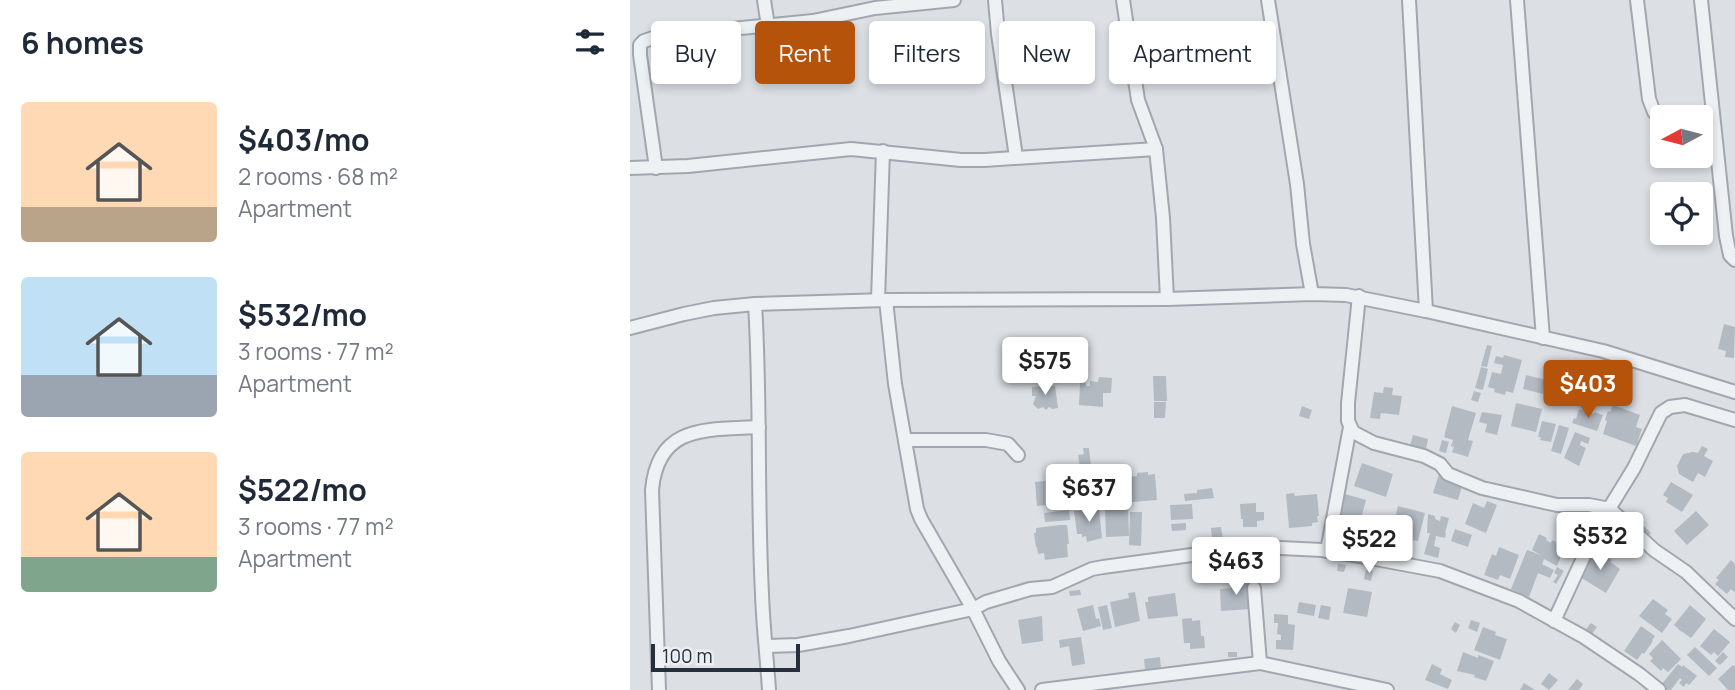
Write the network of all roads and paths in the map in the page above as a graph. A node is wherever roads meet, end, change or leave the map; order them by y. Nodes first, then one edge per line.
1 (764, 0) edge
2 (954, 0) edge
3 (995, 0) edge
4 (1123, 0) edge
5 (1268, 0) edge
6 (1409, 0) edge
7 (1517, 0) edge
8 (1637, 0) edge
9 (1700, 0) edge
10 (767, 21) edge
11 (813, 21) edge
12 (755, 27) edge
13 (1651, 105) edge
14 (1706, 105) edge
15 (1156, 149) junction
16 (883, 151) junction
17 (1016, 157) junction
18 (1713, 157) edge
19 (630, 168) edge
20 (656, 168) junction
21 (1733, 257) edge
22 (1312, 294) junction
23 (1359, 296) junction
24 (1167, 299) junction
25 (882, 300) junction
26 (755, 304) junction
27 (1426, 311) junction
28 (630, 328) edge
29 (1544, 338) junction
30 (1735, 392) edge
31 (1735, 420) edge
32 (759, 426) junction
33 (1350, 428) junction
34 (905, 440) junction
35 (1018, 455) dead end
36 (1609, 509) junction
37 (1327, 551) junction
38 (1254, 588) dead end
39 (973, 609) junction
40 (1735, 619) edge
41 (1554, 621) junction
42 (766, 646) junction
43 (1260, 663) junction
44 (659, 690) edge
45 (769, 690) edge
46 (1018, 690) edge
47 (1042, 690) edge
48 (1387, 690) edge
49 (1659, 690) edge

1 - 10 street
2 - 11 street
3 - 17 street
4 - 15 street
5 - 22 street
6 - 27 street
7 - 29 street
8 - 13 street
9 - 14 street
12 - 20 street
15 - 17 street
15 - 24 street
16 - 17 street
16 - 20 street
16 - 25 street
18 - 21 street
19 - 20 street
22 - 23 street
22 - 24 street
23 - 27 street
23 - 33 street
24 - 25 street
25 - 26 street
25 - 34 street
26 - 28 street
26 - 32 street
27 - 29 street
29 - 30 street
31 - 36 street
32 - 42 street
32 - 44 street
33 - 36 street
33 - 37 street
34 - 35 street
34 - 39 street
36 - 40 street
36 - 41 street
37 - 39 street
37 - 41 street
38 - 43 street
39 - 42 street
39 - 46 street
41 - 49 street
42 - 45 street
43 - 47 street
43 - 48 street

